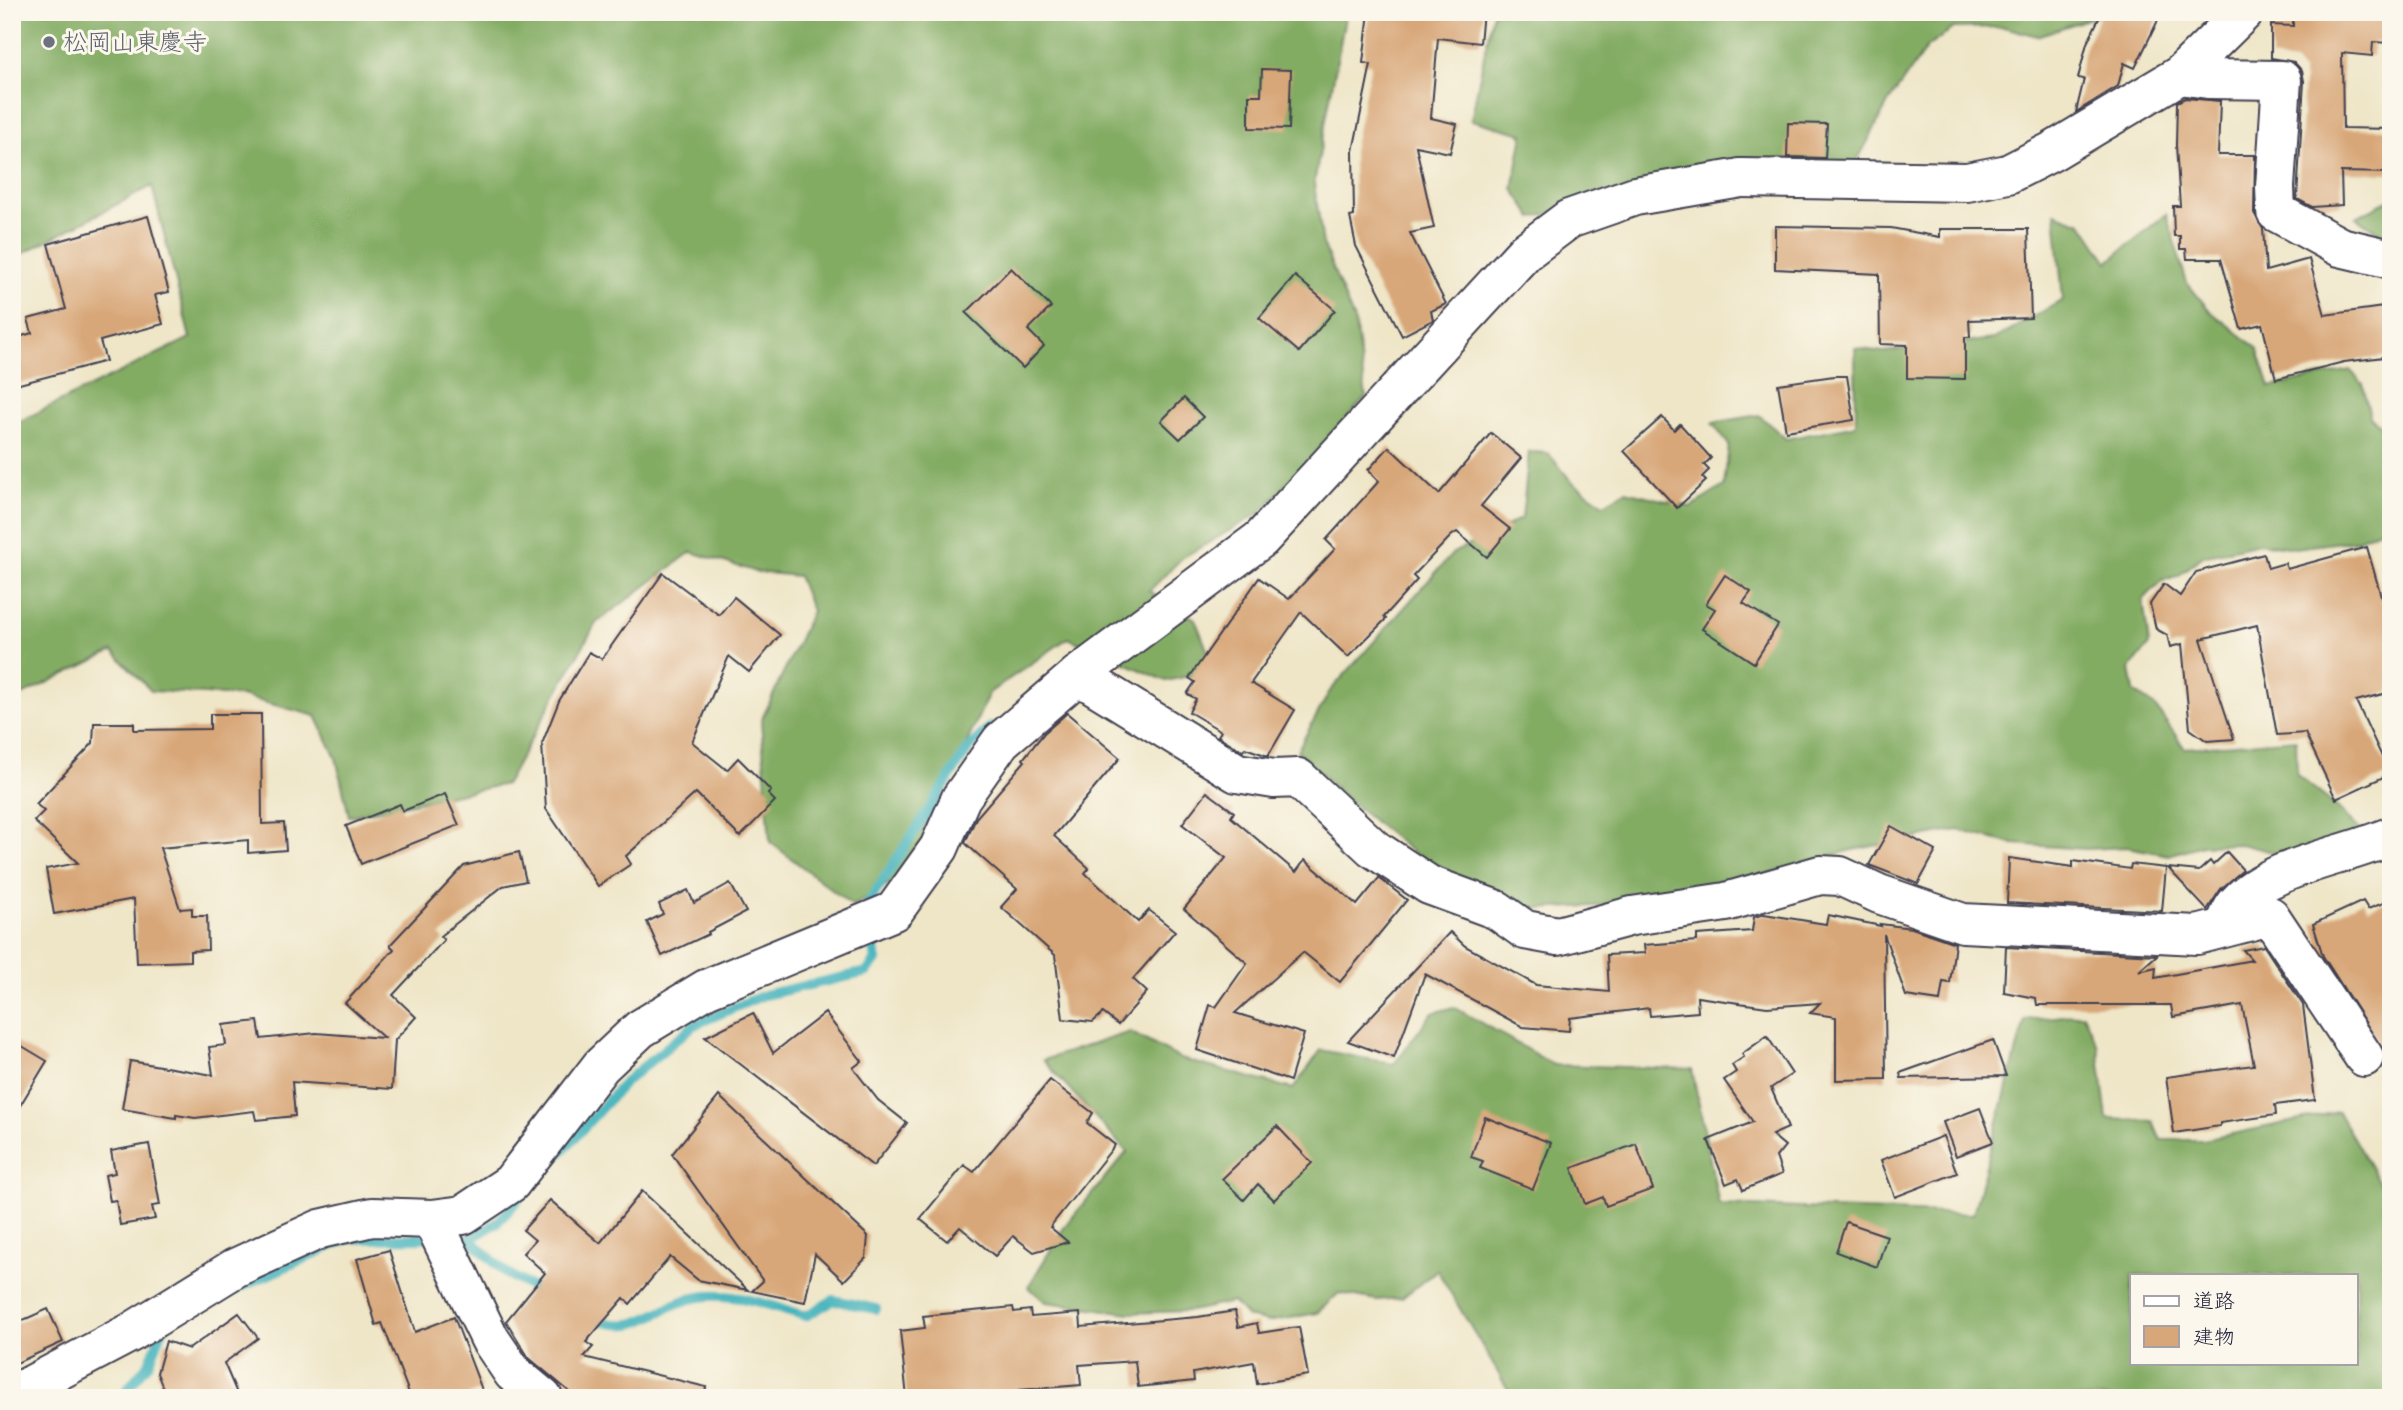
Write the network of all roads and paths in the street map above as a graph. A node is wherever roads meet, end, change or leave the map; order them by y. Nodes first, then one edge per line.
1 (2244, 12) edge
2 (2180, 75) junction
3 (2391, 259) edge
4 (1078, 675) junction
5 (2391, 836) edge
6 (2224, 927) junction
7 (2364, 1058) dead end
8 (432, 1219) junction
9 (12, 1395) edge
10 (543, 1398) edge

1 - 2 street
2 - 3 street
2 - 4 street
4 - 6 street
4 - 8 street
5 - 6 street
6 - 7 street
8 - 9 street
8 - 10 street

